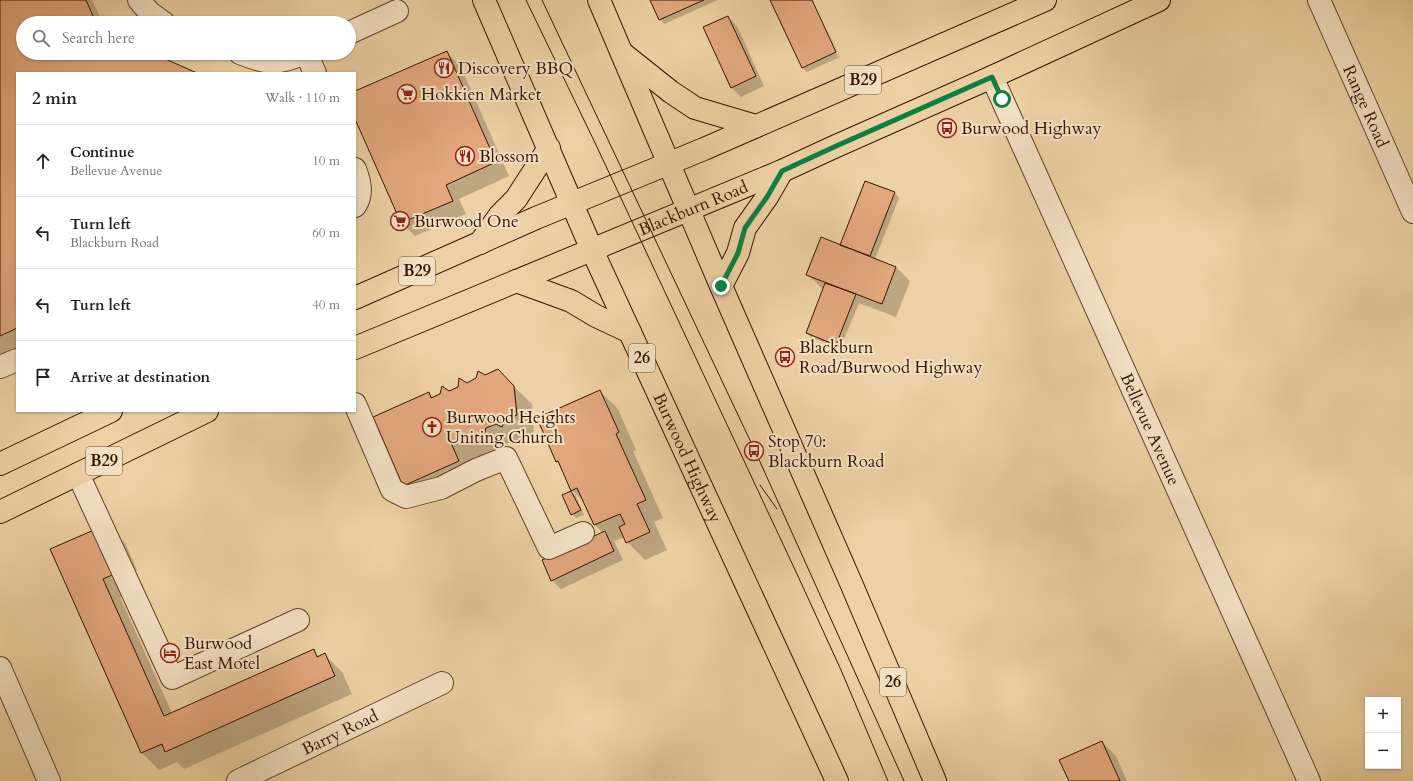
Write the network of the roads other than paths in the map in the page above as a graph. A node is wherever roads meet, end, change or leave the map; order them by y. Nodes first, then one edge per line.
1 (139, 0) edge
2 (484, 0) edge
3 (599, 0) edge
4 (1045, 0) edge
5 (1159, 0) edge
6 (1319, 0) edge
7 (397, 11) dead end
8 (154, 16) edge
9 (356, 30) edge
10 (622, 53) junction
11 (260, 60) edge
12 (290, 60) edge
13 (308, 60) edge
14 (314, 72) edge
15 (992, 77) junction
16 (756, 126) junction
17 (549, 148) junction
18 (669, 164) junction
19 (356, 171) edge
20 (782, 171) junction
21 (356, 203) edge
22 (573, 203) junction
23 (689, 210) junction
24 (1413, 212) edge
25 (479, 244) junction
26 (592, 250) junction
27 (516, 281) junction
28 (721, 286) junction
29 (356, 298) edge
30 (630, 332) junction
31 (356, 348) edge
32 (16, 360) edge
33 (0, 367) edge
34 (356, 406) edge
35 (109, 412) edge
36 (205, 412) edge
37 (0, 464) edge
38 (78, 474) junction
39 (0, 512) edge
40 (583, 533) dead end
41 (298, 620) dead end
42 (0, 668) edge
43 (442, 683) dead end
44 (49, 781) edge
45 (238, 781) edge
46 (837, 781) edge
47 (935, 781) edge
48 (1309, 781) edge

1 - 8 street
2 - 17 main road, Burwood Highway / 26
3 - 10 main road, 26
4 - 16 main road, B29
5 - 15 main road, Blackburn Road
6 - 24 street, Range Road
7 - 9 street
10 - 16 main road
10 - 18 main road, 26
11 - 12 street
13 - 14 street
15 - 20 main road, Blackburn Road
15 - 48 street, Bellevue Avenue
16 - 18 main road, B29
17 - 22 main road, Burwood Highway / 26
17 - 25 main road
18 - 22 main road, B29
18 - 23 main road, 26
19 - 21 street
20 - 23 main road, Blackburn Road
20 - 28 main road
22 - 25 main road, B29
22 - 26 main road, Burwood Highway / 26
23 - 26 main road, Blackburn Road
23 - 28 main road, 26
25 - 29 main road, B29
26 - 27 main road, Blackburn Road
26 - 30 main road, Burwood Highway / 26
27 - 30 main road
27 - 31 main road, Blackburn Road
28 - 47 main road, 26
30 - 46 main road, Burwood Highway / 26
32 - 33 street
34 - 40 street
35 - 37 main road, B29
36 - 38 main road, B29
38 - 39 main road, B29
38 - 41 street
42 - 44 street
43 - 45 street, Barry Road

